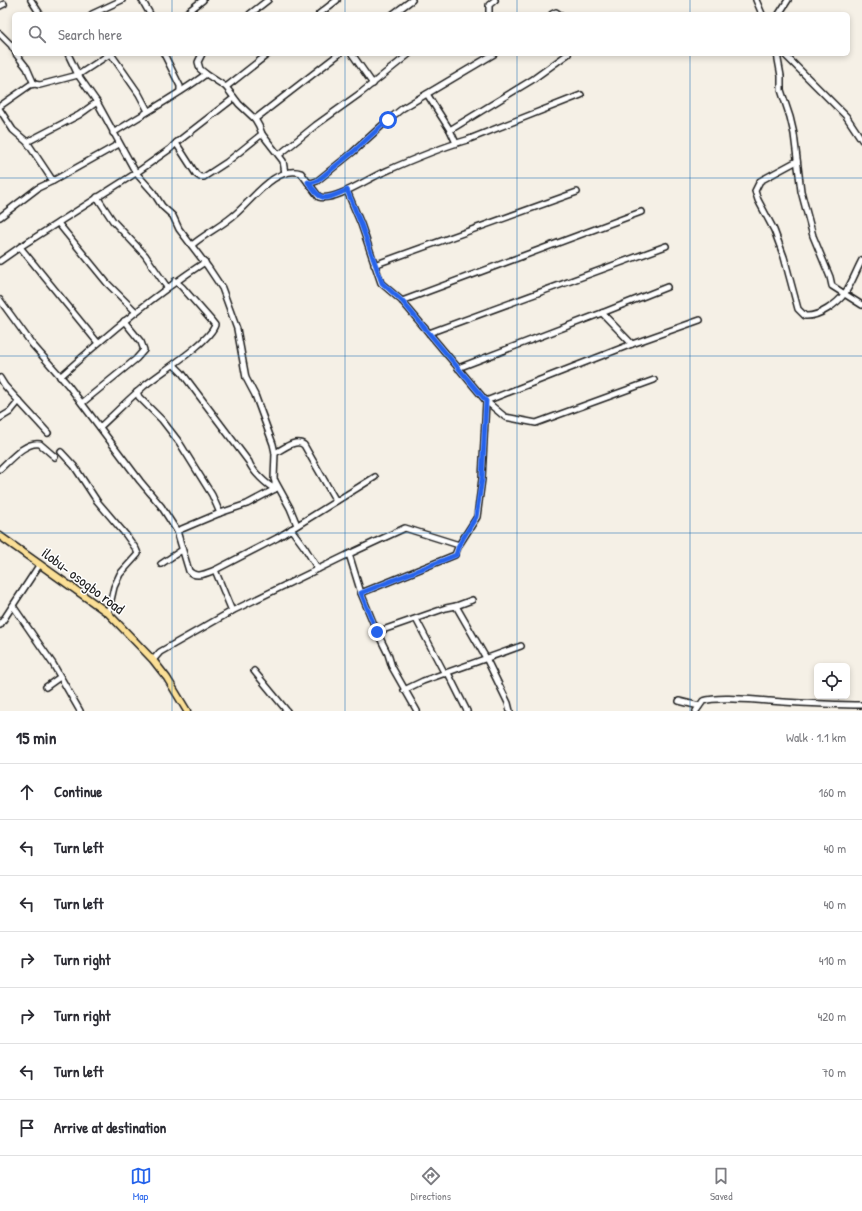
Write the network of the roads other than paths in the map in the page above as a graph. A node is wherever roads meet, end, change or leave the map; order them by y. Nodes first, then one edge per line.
1 (31, 0) edge
2 (122, 0) edge
3 (142, 0) edge
4 (203, 0) edge
5 (268, 0) edge
6 (337, 0) edge
7 (495, 0) edge
8 (756, 0) edge
9 (788, 0) edge
10 (409, 1) edge
11 (39, 12) edge
12 (96, 12) edge
13 (149, 12) edge
14 (187, 12) edge
15 (253, 12) edge
16 (322, 12) edge
17 (396, 12) edge
18 (489, 12) edge
19 (761, 12) edge
20 (780, 12) edge
21 (0, 34) edge
22 (12, 47) edge
23 (18, 56) edge
24 (69, 56) edge
25 (108, 56) edge
26 (112, 56) edge
27 (165, 56) edge
28 (201, 56) edge
29 (265, 56) edge
30 (336, 56) edge
31 (353, 56) edge
32 (407, 56) edge
33 (491, 56) edge
34 (565, 56) edge
35 (777, 56) edge
36 (786, 56) edge
37 (206, 74) junction
38 (78, 75) junction
39 (34, 84) junction
40 (373, 84) junction
41 (226, 87) junction
42 (180, 91) junction
43 (427, 94) junction
44 (581, 95) dead end
45 (234, 98) junction
46 (97, 102) junction
47 (0, 106) edge
48 (0, 110) edge
49 (148, 111) junction
50 (255, 119) junction
51 (450, 130) junction
52 (113, 133) junction
53 (262, 134) junction
54 (862, 140) edge
55 (27, 142) junction
56 (176, 142) junction
57 (456, 143) junction
58 (119, 144) junction
59 (279, 155) junction
60 (797, 161) junction
61 (136, 173) junction
62 (285, 173) junction
63 (52, 180) junction
64 (308, 182) junction
65 (347, 190) junction
66 (578, 192) dead end
67 (97, 197) junction
68 (642, 212) dead end
69 (0, 218) edge
70 (58, 223) junction
71 (192, 245) junction
72 (666, 246) dead end
73 (20, 247) junction
74 (862, 260) edge
75 (0, 261) edge
76 (205, 262) junction
77 (374, 265) junction
78 (175, 281) junction
79 (167, 287) junction
80 (666, 287) dead end
81 (844, 294) junction
82 (0, 300) edge
83 (402, 301) junction
84 (862, 305) edge
85 (136, 312) junction
86 (602, 313) junction
87 (700, 320) dead end
88 (124, 321) junction
89 (429, 333) junction
90 (98, 343) junction
91 (632, 344) junction
92 (174, 365) junction
93 (458, 368) junction
94 (60, 377) junction
95 (0, 378) edge
96 (654, 380) dead end
97 (137, 392) junction
98 (19, 401) junction
99 (486, 401) junction
100 (82, 403) junction
101 (0, 418) edge
102 (100, 427) junction
103 (48, 433) dead end
104 (61, 452) dead end
105 (275, 453) junction
106 (55, 457) dead end
107 (0, 469) edge
108 (376, 477) dead end
109 (277, 488) junction
110 (336, 501) junction
111 (220, 513) junction
112 (297, 525) junction
113 (291, 529) junction
114 (177, 531) junction
115 (0, 536) edge
116 (459, 545) junction
117 (182, 550) junction
118 (349, 554) junction
119 (40, 564) junction
120 (161, 564) dead end
121 (318, 569) junction
122 (215, 570) junction
123 (361, 593) junction
124 (472, 600) dead end
125 (13, 606) junction
126 (456, 606) junction
127 (232, 611) junction
128 (108, 613) junction
129 (416, 619) junction
130 (0, 624) edge
131 (377, 632) junction
132 (521, 646) dead end
133 (486, 658) junction
134 (153, 660) junction
135 (254, 671) dead end
136 (446, 673) junction
137 (60, 677) junction
138 (46, 687) dead end
139 (404, 690) junction
140 (679, 701) dead end
141 (862, 705) edge
142 (698, 709) edge
143 (80, 711) edge
144 (187, 711) edge
145 (287, 711) edge
146 (417, 711) edge
147 (467, 711) edge
148 (510, 711) edge

1 - 11 street
2 - 12 street
3 - 13 street
4 - 14 street
5 - 15 street
6 - 16 street
7 - 18 street
8 - 19 street
9 - 20 street
10 - 17 street
21 - 22 street
23 - 39 street
24 - 38 street
25 - 38 street
26 - 49 street
27 - 42 street
28 - 37 street
29 - 41 street
30 - 50 street
31 - 40 street
32 - 40 street
33 - 43 street
34 - 51 street
35 - 60 street
36 - 54 street
37 - 41 street
37 - 42 street
38 - 39 street
38 - 46 street
39 - 47 street
40 - 59 street
41 - 45 street
42 - 49 street
43 - 51 street
43 - 64 street
44 - 57 street
45 - 50 street
45 - 56 street
46 - 52 street
46 - 55 street
48 - 55 street
49 - 52 street
50 - 53 street
51 - 57 street
52 - 58 street
53 - 56 street
53 - 59 street
55 - 63 street
56 - 61 street
57 - 65 street
58 - 61 street
58 - 63 street
59 - 62 street
60 - 81 street
60 - 81 street
61 - 67 street
61 - 71 street
62 - 64 street
62 - 71 street
63 - 69 street
64 - 65 street
65 - 77 street
66 - 77 street
67 - 70 street
67 - 79 street
68 - 83 street
70 - 73 street
70 - 85 street
71 - 76 street
72 - 89 street
73 - 75 street
73 - 90 street
74 - 81 street
76 - 78 street
76 - 105 street
77 - 83 street
78 - 79 street
78 - 92 street
79 - 85 street
80 - 86 street
81 - 84 street
82 - 94 street
83 - 89 street
85 - 88 street
86 - 91 street
86 - 93 street
87 - 91 street
88 - 90 street
88 - 100 street
89 - 93 street
90 - 94 street
91 - 99 street
92 - 97 street
92 - 109 street
93 - 99 street
94 - 100 street
95 - 98 street
96 - 99 street
97 - 102 street
97 - 111 street
98 - 101 street
98 - 103 street
99 - 116 street
100 - 102 street
102 - 114 street
104 - 128 street
105 - 109 street
105 - 110 street
106 - 107 street
108 - 110 street
109 - 111 street
109 - 112 street
110 - 112 street
111 - 114 street
112 - 113 street
113 - 121 street
113 - 122 street
114 - 117 street
115 - 119 main road, ilobu- osogbo road
116 - 118 street
116 - 123 street
117 - 120 street
117 - 122 street
118 - 121 street
118 - 123 street
119 - 125 street
119 - 128 main road, ilobu- osogbo road
121 - 127 street
122 - 127 street
123 - 131 street
124 - 126 street
125 - 130 street
125 - 137 street
126 - 129 street
126 - 133 street
127 - 134 street
128 - 134 main road, ilobu- osogbo road
129 - 131 street
129 - 136 street
131 - 139 street
132 - 133 street
133 - 136 street
133 - 148 street
134 - 144 main road, ilobu- osogbo road
135 - 145 street
136 - 139 street
136 - 147 street
137 - 138 street
137 - 143 street
139 - 146 street
140 - 142 street
141 - 142 street

